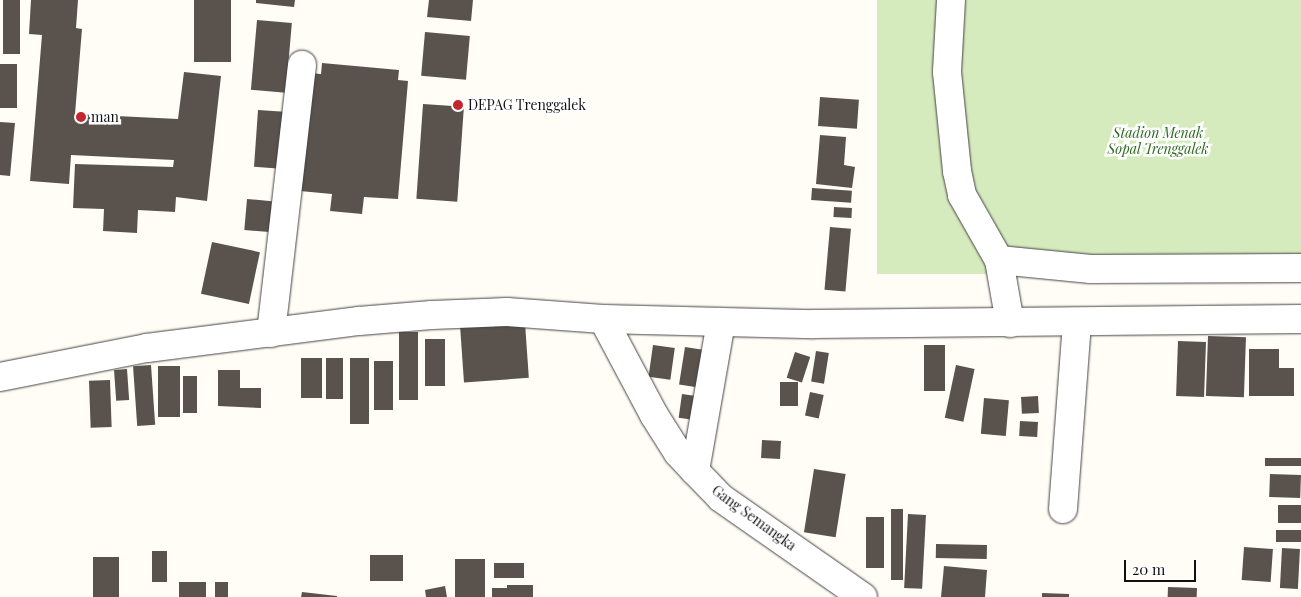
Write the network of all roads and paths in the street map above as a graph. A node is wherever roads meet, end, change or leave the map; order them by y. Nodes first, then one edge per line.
1 (951, 0) edge
2 (302, 65) dead end
3 (999, 260) junction
4 (1301, 268) edge
5 (603, 319) junction
6 (1301, 319) edge
7 (721, 322) junction
8 (1010, 323) junction
9 (1077, 323) junction
10 (271, 333) junction
11 (0, 378) edge
12 (695, 471) junction
13 (1063, 509) dead end
14 (863, 597) edge

1 - 3 street
2 - 10 street
3 - 4 street
3 - 8 street
5 - 7 street
5 - 10 street
5 - 12 street, Gang Semangka
6 - 9 street
7 - 8 street
7 - 12 street
8 - 9 street
9 - 13 street
10 - 11 street
12 - 14 street, Gang Semangka

